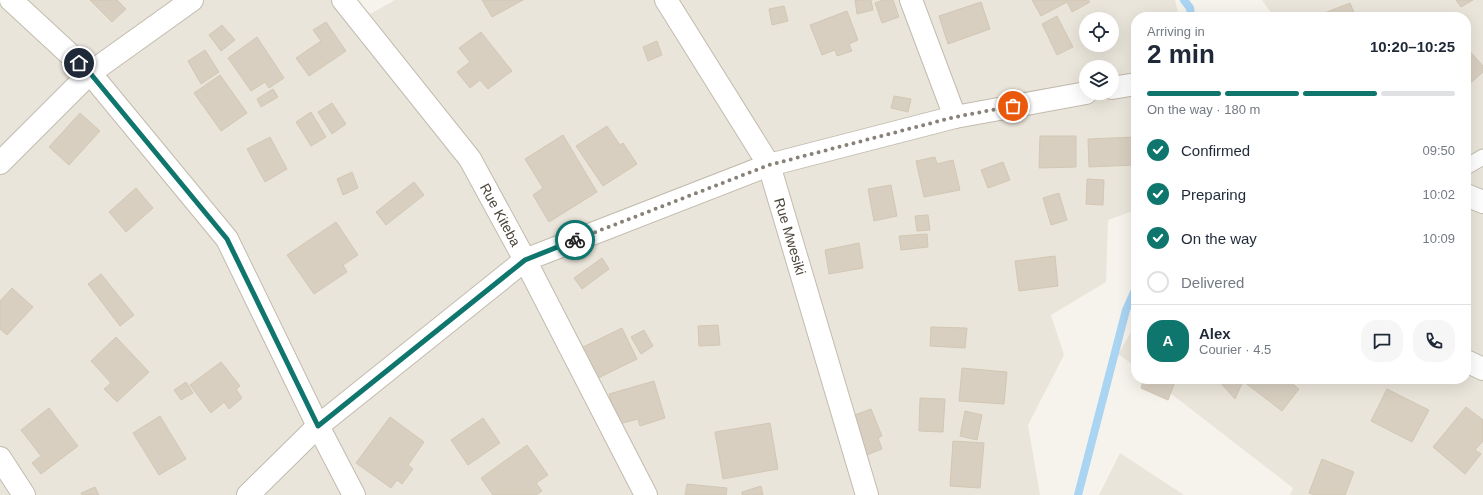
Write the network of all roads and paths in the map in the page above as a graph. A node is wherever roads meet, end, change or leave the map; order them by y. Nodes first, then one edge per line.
1 (11, 0) edge
2 (192, 0) edge
3 (343, 0) edge
4 (666, 0) edge
5 (912, 0) edge
6 (90, 73) junction
7 (1131, 85) edge
8 (1119, 87) edge
9 (1079, 94) edge
10 (955, 117) junction
11 (1483, 157) edge
12 (0, 163) edge
13 (1471, 164) edge
14 (769, 165) junction
15 (1471, 197) edge
16 (1483, 202) edge
17 (525, 260) junction
18 (1471, 363) edge
19 (1483, 369) edge
20 (318, 426) junction
21 (0, 458) edge
22 (24, 495) edge
23 (248, 495) edge
24 (354, 495) edge
25 (646, 495) edge
26 (867, 495) edge

1 - 6 street
2 - 6 street
3 - 17 street, Rue Kiteba
4 - 14 street, Rue Mwesiki
5 - 10 street
6 - 12 street
6 - 20 street
7 - 8 street
9 - 10 street
10 - 14 street
11 - 13 lane
14 - 17 street
14 - 26 street, Rue Mwesiki
15 - 16 street
17 - 20 street
17 - 25 street, Rue Kiteba
18 - 19 street
20 - 23 street
20 - 24 street
21 - 22 street

